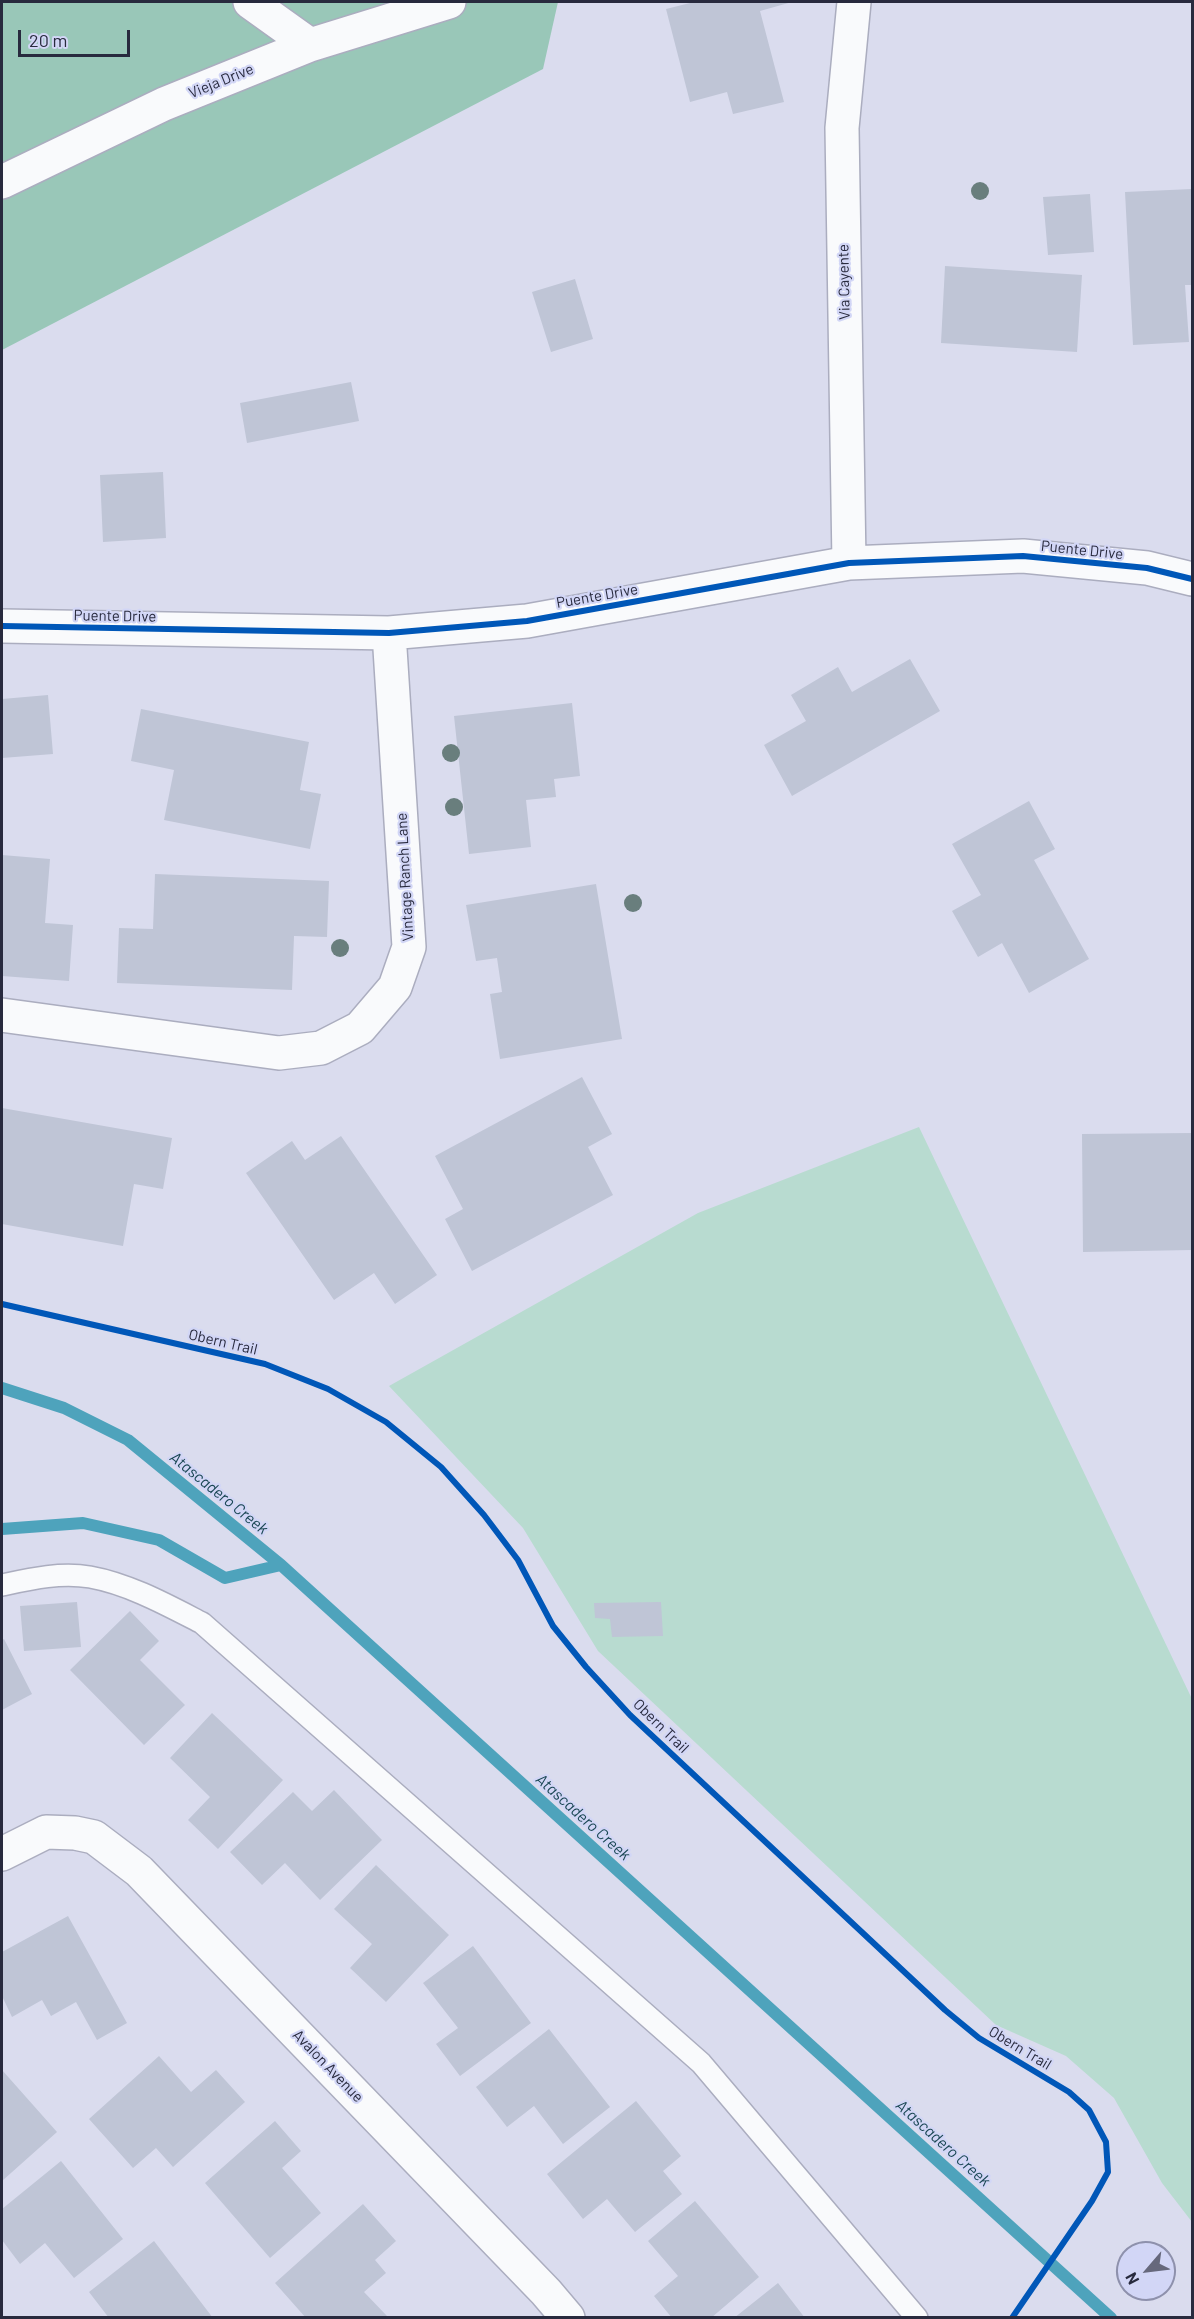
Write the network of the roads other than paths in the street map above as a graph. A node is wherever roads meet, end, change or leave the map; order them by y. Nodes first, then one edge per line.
1 (250, 2) edge
2 (449, 2) edge
3 (854, 2) edge
4 (310, 45) junction
5 (2, 182) edge
6 (849, 563) junction
7 (1192, 579) edge
8 (2, 626) edge
9 (389, 633) junction
10 (2, 1015) edge
11 (2, 1585) edge
12 (2, 1854) edge
13 (568, 2318) edge
14 (917, 2318) edge

1 - 4 street
2 - 4 street, Vieja Drive
3 - 6 street, Via Cayente
4 - 5 street, Vieja Drive
6 - 7 street, Puente Drive
6 - 9 street, Puente Drive
8 - 9 street, Puente Drive
9 - 10 street, Vintage Ranch Lane
11 - 14 lane
12 - 13 street, Avalon Avenue

